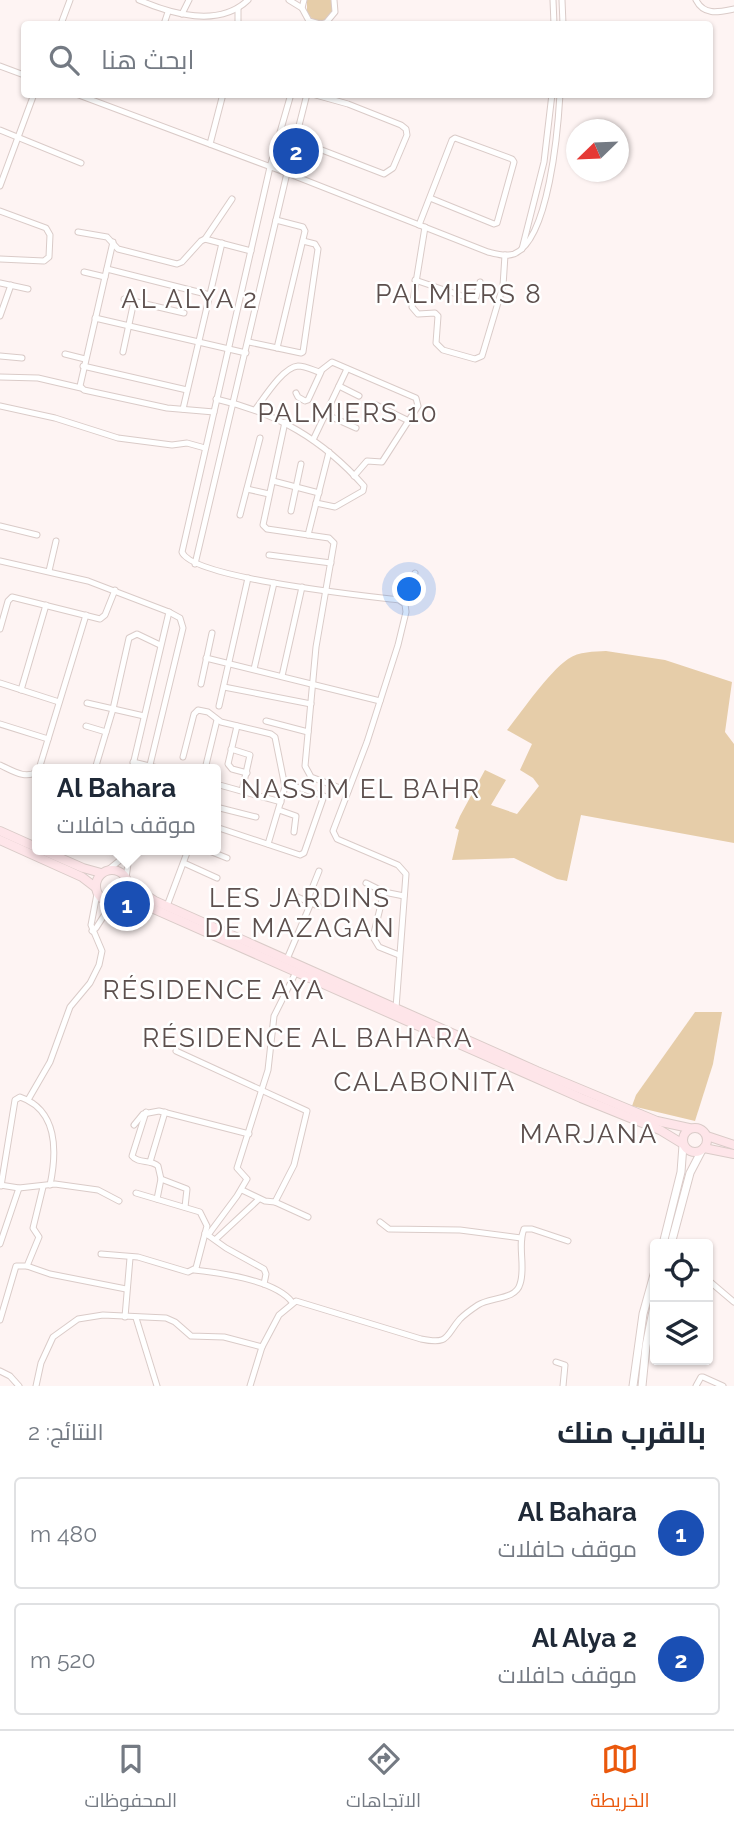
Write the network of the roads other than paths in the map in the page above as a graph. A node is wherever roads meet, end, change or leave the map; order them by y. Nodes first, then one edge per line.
1 (70, 0) edge
2 (139, 0) edge
3 (248, 0) edge
4 (289, 0) edge
5 (304, 0) edge
6 (334, 0) edge
7 (553, 0) edge
8 (562, 0) edge
9 (696, 0) edge
10 (187, 1) edge
11 (302, 8) junction
12 (238, 9) junction
13 (734, 9) edge
14 (169, 12) junction
15 (182, 14) junction
16 (62, 21) edge
17 (165, 21) edge
18 (239, 21) edge
19 (308, 21) edge
20 (328, 21) edge
21 (554, 21) edge
22 (563, 21) edge
23 (0, 66) edge
24 (21, 74) edge
25 (33, 98) edge
26 (87, 98) edge
27 (222, 98) edge
28 (289, 98) edge
29 (308, 98) edge
30 (343, 98) edge
31 (552, 98) edge
32 (560, 98) edge
33 (0, 130) edge
34 (18, 138) junction
35 (296, 141) junction
36 (210, 144) junction
37 (81, 163) dead end
38 (270, 167) junction
39 (287, 173) junction
40 (0, 186) edge
41 (430, 198) junction
42 (232, 199) dead end
43 (0, 211) edge
44 (276, 220) junction
45 (422, 226) junction
46 (78, 232) dead end
47 (205, 239) junction
48 (303, 241) junction
49 (113, 242) junction
50 (222, 243) junction
51 (523, 248) junction
52 (251, 251) junction
53 (505, 256) junction
54 (0, 259) edge
55 (107, 269) junction
56 (84, 271) dead end
57 (105, 277) junction
58 (415, 280) junction
59 (480, 282) dead end
60 (0, 283) edge
61 (11, 285) junction
62 (28, 289) dead end
63 (210, 295) junction
64 (124, 299) dead end
65 (134, 301) junction
66 (184, 313) dead end
67 (0, 316) edge
68 (95, 318) junction
69 (129, 326) junction
70 (199, 342) junction
71 (249, 342) junction
72 (277, 348) junction
73 (228, 349) junction
74 (123, 352) dead end
75 (246, 353) junction
76 (65, 354) dead end
77 (0, 356) edge
78 (22, 358) dead end
79 (85, 359) junction
80 (83, 366) junction
81 (347, 369) junction
82 (321, 372) junction
83 (0, 377) edge
84 (339, 386) junction
85 (81, 388) junction
86 (187, 390) junction
87 (296, 393) dead end
88 (359, 396) dead end
89 (216, 399) junction
90 (234, 403) junction
91 (376, 405) dead end
92 (0, 406) edge
93 (183, 410) junction
94 (255, 410) junction
95 (214, 412) junction
96 (325, 414) junction
97 (409, 421) junction
98 (285, 422) junction
99 (356, 428) dead end
100 (260, 438) dead end
101 (313, 440) junction
102 (205, 448) junction
103 (329, 452) junction
104 (301, 464) dead end
105 (354, 476) junction
106 (273, 481) junction
107 (296, 487) junction
108 (247, 489) junction
109 (319, 493) junction
110 (269, 494) junction
111 (316, 503) junction
112 (291, 511) dead end
113 (240, 515) dead end
114 (0, 526) edge
115 (37, 535) dead end
116 (308, 535) junction
117 (57, 541) dead end
118 (269, 555) dead end
119 (1, 561) edge
120 (331, 563) junction
121 (195, 564) junction
122 (0, 570) edge
123 (49, 571) junction
124 (415, 573) dead end
125 (248, 578) junction
126 (274, 583) junction
127 (302, 587) junction
128 (115, 590) junction
129 (326, 590) junction
130 (405, 604) junction
131 (46, 605) junction
132 (169, 612) junction
133 (86, 615) junction
134 (1, 622) edge
135 (0, 629) edge
136 (212, 633) dead end
137 (160, 645) junction
138 (206, 658) junction
139 (229, 663) junction
140 (254, 670) junction
141 (282, 676) junction
142 (0, 684) edge
143 (108, 684) dead end
144 (201, 684) dead end
145 (313, 684) junction
146 (118, 687) junction
147 (223, 687) junction
148 (21, 690) junction
149 (380, 701) junction
150 (59, 702) junction
151 (87, 703) dead end
152 (311, 704) junction
153 (219, 706) dead end
154 (113, 709) junction
155 (144, 716) junction
156 (216, 720) junction
157 (266, 721) dead end
158 (0, 724) edge
159 (86, 726) dead end
160 (237, 726) junction
161 (106, 732) junction
162 (308, 732) junction
163 (48, 739) junction
164 (231, 749) junction
165 (183, 757) dead end
166 (133, 762) joint
167 (40, 764) edge
168 (96, 764) edge
169 (138, 764) edge
170 (150, 764) edge
171 (206, 764) edge
172 (0, 765) edge
173 (247, 773) junction
174 (32, 774) edge
175 (285, 783) junction
176 (221, 785) edge
177 (242, 791) junction
178 (348, 791) junction
179 (281, 802) junction
180 (221, 808) edge
181 (279, 810) junction
182 (256, 817) dead end
183 (221, 829) edge
184 (0, 831) edge
185 (294, 832) dead end
186 (0, 840) edge
187 (268, 844) junction
188 (32, 845) edge
189 (32, 854) edge
190 (33, 855) edge
191 (53, 855) edge
192 (122, 855) edge
193 (130, 855) edge
194 (186, 855) edge
195 (218, 855) edge
196 (227, 859) dead end
197 (184, 863) junction
198 (104, 871) junction
199 (319, 871) dead end
200 (217, 877) dead end
201 (127, 881) junction
202 (366, 883) dead end
203 (96, 891) junction
204 (384, 892) junction
205 (295, 895) dead end
206 (404, 896) junction
207 (116, 901) junction
208 (309, 902) junction
209 (167, 906) junction
210 (318, 906) dead end
211 (92, 931) junction
212 (399, 955) junction
213 (287, 959) junction
214 (296, 972) junction
215 (396, 1008) junction
216 (176, 1051) dead end
217 (262, 1090) junction
218 (29, 1100) junction
219 (146, 1112) junction
220 (164, 1112) junction
221 (134, 1125) dead end
222 (689, 1128) junction
223 (249, 1134) junction
224 (707, 1136) junction
225 (683, 1145) junction
226 (734, 1145) edge
227 (703, 1149) junction
228 (734, 1154) edge
229 (150, 1162) junction
230 (161, 1179) junction
231 (1, 1185) edge
232 (47, 1186) junction
233 (19, 1188) junction
234 (242, 1190) junction
235 (136, 1193) dead end
236 (157, 1199) junction
237 (259, 1199) junction
238 (119, 1201) dead end
239 (275, 1202) junction
240 (185, 1207) junction
241 (308, 1217) dead end
242 (380, 1222) dead end
243 (207, 1234) junction
244 (521, 1238) junction
245 (216, 1239) junction
246 (664, 1239) edge
247 (672, 1239) edge
248 (568, 1241) dead end
249 (0, 1244) edge
250 (101, 1254) dead end
251 (130, 1258) junction
252 (27, 1266) junction
253 (194, 1270) junction
254 (264, 1284) junction
255 (713, 1284) edge
256 (126, 1289) junction
257 (650, 1289) edge
258 (292, 1302) junction
259 (655, 1302) edge
260 (734, 1302) edge
261 (125, 1317) junction
262 (136, 1318) junction
263 (0, 1320) edge
264 (262, 1347) junction
265 (556, 1362) dead end
266 (0, 1371) edge
267 (19, 1386) edge
268 (36, 1386) edge
269 (157, 1386) edge
270 (250, 1386) edge
271 (564, 1386) edge
272 (633, 1386) edge
273 (642, 1386) edge
274 (696, 1386) edge
275 (723, 1386) edge

1 - 16 street
2 - 14 street
3 - 12 street
4 - 11 street
5 - 11 street
6 - 20 street
7 - 21 street
8 - 22 street
9 - 13 street
10 - 15 street
11 - 19 street
12 - 15 street
12 - 18 street
14 - 15 street
14 - 17 street
23 - 24 street
25 - 34 street
26 - 36 street
27 - 36 street
28 - 38 street
29 - 35 street
30 - 35 street
31 - 51 street
32 - 51 street
33 - 34 street
34 - 37 street
34 - 40 street
35 - 39 street
36 - 38 street
38 - 39 street
38 - 52 street
39 - 44 street
39 - 45 street
41 - 41 street
41 - 45 street
42 - 47 street
43 - 54 street
44 - 48 street
44 - 71 street
45 - 53 street
45 - 58 street
46 - 49 street
47 - 49 street
47 - 50 street
48 - 72 street
48 - 72 street
49 - 55 street
50 - 52 street
50 - 63 street
51 - 53 street
52 - 73 street
53 - 58 street
55 - 57 street
55 - 63 street
56 - 57 street
57 - 68 street
58 - 59 street
60 - 61 street
61 - 62 street
61 - 67 street
63 - 70 street
64 - 65 street
65 - 66 street
65 - 69 street
68 - 69 street
68 - 79 street
69 - 70 street
69 - 74 street
70 - 73 street
70 - 86 street
71 - 72 street
71 - 75 street
73 - 75 street
73 - 89 street
75 - 90 street
76 - 79 street
77 - 78 street
79 - 80 street
80 - 85 street
80 - 86 street
81 - 82 street
81 - 84 street
81 - 97 street
82 - 87 street
82 - 94 street
83 - 85 street
84 - 88 street
84 - 96 street
85 - 93 street
86 - 93 street
89 - 90 street
89 - 95 street
90 - 94 street
90 - 121 street
91 - 97 street
92 - 102 street
93 - 95 street
94 - 98 street
95 - 102 street
96 - 99 street
96 - 101 street
97 - 105 street
98 - 101 street
98 - 106 street
100 - 108 street
101 - 103 street
102 - 121 street
103 - 105 street
103 - 109 street
104 - 107 street
105 - 111 street
106 - 107 street
106 - 110 street
107 - 109 street
107 - 112 street
108 - 110 street
108 - 113 street
109 - 111 street
110 - 116 street
111 - 116 street
114 - 115 street
116 - 120 street
117 - 123 street
118 - 120 street
119 - 122 street
119 - 123 street
120 - 129 street
121 - 125 street
123 - 128 street
124 - 130 street
125 - 126 street
125 - 139 street
126 - 127 street
126 - 140 street
127 - 129 street
127 - 141 street
128 - 132 street
128 - 133 street
129 - 130 street
129 - 145 street
130 - 149 street
131 - 133 street
131 - 134 street
131 - 148 street
132 - 137 street
132 - 170 street
133 - 150 street
134 - 135 street
136 - 138 street
137 - 146 street
137 - 155 street
138 - 139 street
138 - 144 street
139 - 140 street
139 - 147 street
140 - 141 street
141 - 145 street
142 - 148 street
143 - 146 street
145 - 149 street
145 - 152 street
146 - 154 street
147 - 152 street
147 - 153 street
148 - 150 street
149 - 178 street
150 - 163 street
151 - 154 street
152 - 162 street
154 - 155 street
154 - 161 street
155 - 166 street
156 - 160 street
156 - 165 street
156 - 171 street
157 - 162 street
158 - 163 street
159 - 161 street
160 - 164 street
160 - 175 street
161 - 168 street
162 - 178 street
163 - 167 street
164 - 173 street
164 - 173 street
166 - 169 street
172 - 174 street
173 - 177 street
175 - 179 street
175 - 187 street
176 - 177 street
177 - 179 street
178 - 206 street
179 - 181 street
180 - 182 street
181 - 185 street
181 - 187 street
183 - 187 street
184 - 188 main road
186 - 189 main road
190 - 203 main road
191 - 198 main road
192 - 198 street
193 - 201 street
194 - 197 street
195 - 196 street
197 - 200 street
197 - 209 street
198 - 201 main road
198 - 203 main road
199 - 208 street
201 - 207 main road
201 - 209 main road
202 - 204 street
203 - 207 main road
203 - 211 street
204 - 206 street
204 - 212 street
205 - 208 street
206 - 212 street
207 - 211 street
207 - 214 main road
208 - 210 street
208 - 213 street
209 - 213 main road
211 - 218 street
212 - 215 street
213 - 215 main road
214 - 217 street
214 - 225 main road
215 - 222 main road
216 - 217 street
217 - 223 street
217 - 239 street
218 - 231 street
218 - 232 street
219 - 220 street
219 - 221 street
219 - 229 street
220 - 223 street
220 - 229 street
222 - 224 main road
222 - 225 main road
223 - 234 street
224 - 226 main road
224 - 227 main road
225 - 227 main road
225 - 246 street
227 - 228 main road
227 - 247 street
229 - 230 street
230 - 236 street
230 - 240 street
231 - 233 street
232 - 233 street
232 - 238 street
232 - 252 street
233 - 249 street
234 - 237 street
234 - 243 street
235 - 236 street
236 - 240 street
237 - 239 street
237 - 245 street
239 - 241 street
240 - 243 street
242 - 244 street
243 - 245 street
243 - 253 street
244 - 248 street
244 - 258 street
245 - 254 street
250 - 251 street
251 - 253 street
251 - 256 street
252 - 256 street
252 - 263 street
253 - 254 street
254 - 258 street
255 - 260 street
256 - 261 street
257 - 272 street
258 - 264 street
259 - 273 street
261 - 262 street
261 - 268 street
262 - 264 street
262 - 269 street
264 - 270 street
265 - 271 street
266 - 267 street
274 - 275 street

